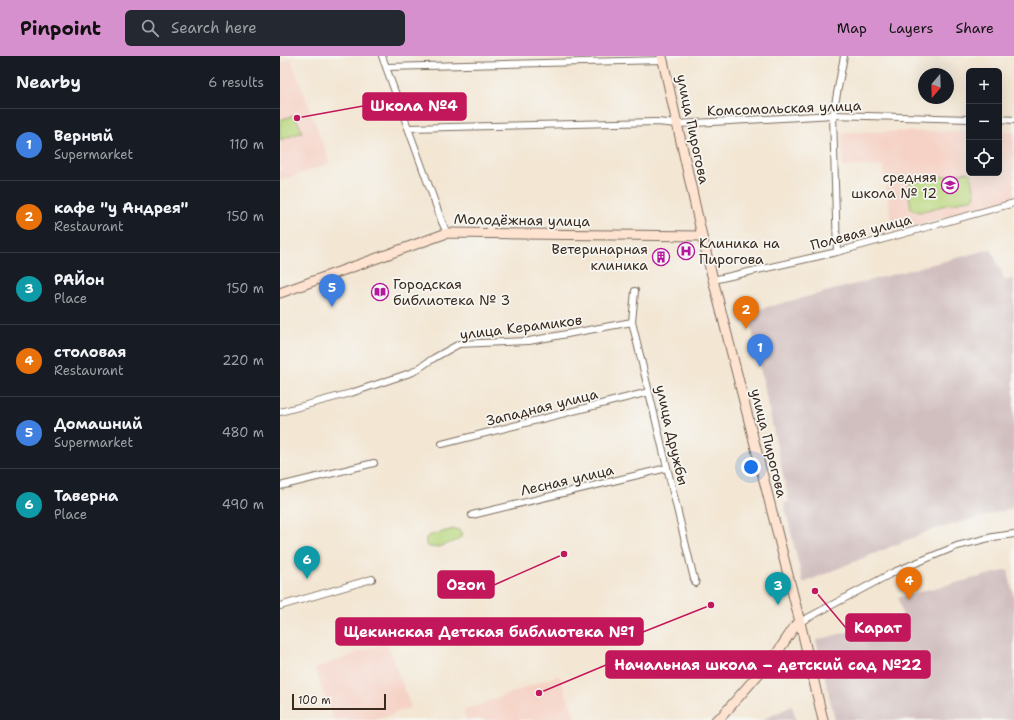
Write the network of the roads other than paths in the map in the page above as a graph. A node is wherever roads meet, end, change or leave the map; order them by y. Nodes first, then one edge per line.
1 (382, 56) edge
2 (844, 56) edge
3 (663, 58) edge
4 (386, 67) junction
5 (833, 115) junction
6 (966, 119) edge
7 (1002, 119) edge
8 (1014, 120) edge
9 (677, 124) junction
10 (408, 128) junction
11 (1014, 203) edge
12 (447, 233) junction
13 (702, 236) junction
14 (837, 252) junction
15 (713, 280) junction
16 (635, 291) dead end
17 (280, 293) edge
18 (632, 322) junction
19 (649, 392) junction
20 (280, 412) edge
21 (442, 444) dead end
22 (374, 463) dead end
23 (667, 468) junction
24 (280, 486) edge
25 (472, 515) dead end
26 (1014, 534) edge
27 (372, 579) dead end
28 (696, 583) dead end
29 (280, 606) edge
30 (800, 622) junction
31 (716, 720) edge
32 (823, 720) edge

1 - 4 street
2 - 5 street
3 - 4 street
3 - 9 street, улица Пирогова
4 - 10 street
5 - 6 street, Комсомольская улица
5 - 9 street, Комсомольская улица
5 - 14 street
7 - 8 street
9 - 10 street, Комсомольская улица
9 - 13 street, улица Пирогова
10 - 12 street
11 - 14 street, Полевая улица
12 - 13 street, Молодёжная улица
12 - 17 street, Молодёжная улица
13 - 15 street, улица Пирогова
14 - 15 street, Полевая улица
15 - 30 street, улица Пирогова
16 - 18 street, улица Дружбы
18 - 19 street, улица Дружбы
18 - 20 street, улица Керамиков
19 - 21 street, Западная улица
19 - 23 street, улица Дружбы
22 - 24 street
23 - 25 street, Лесная улица
23 - 28 street, улица Дружбы
26 - 30 street
27 - 29 street
30 - 31 street
30 - 32 street, улица Пирогова

